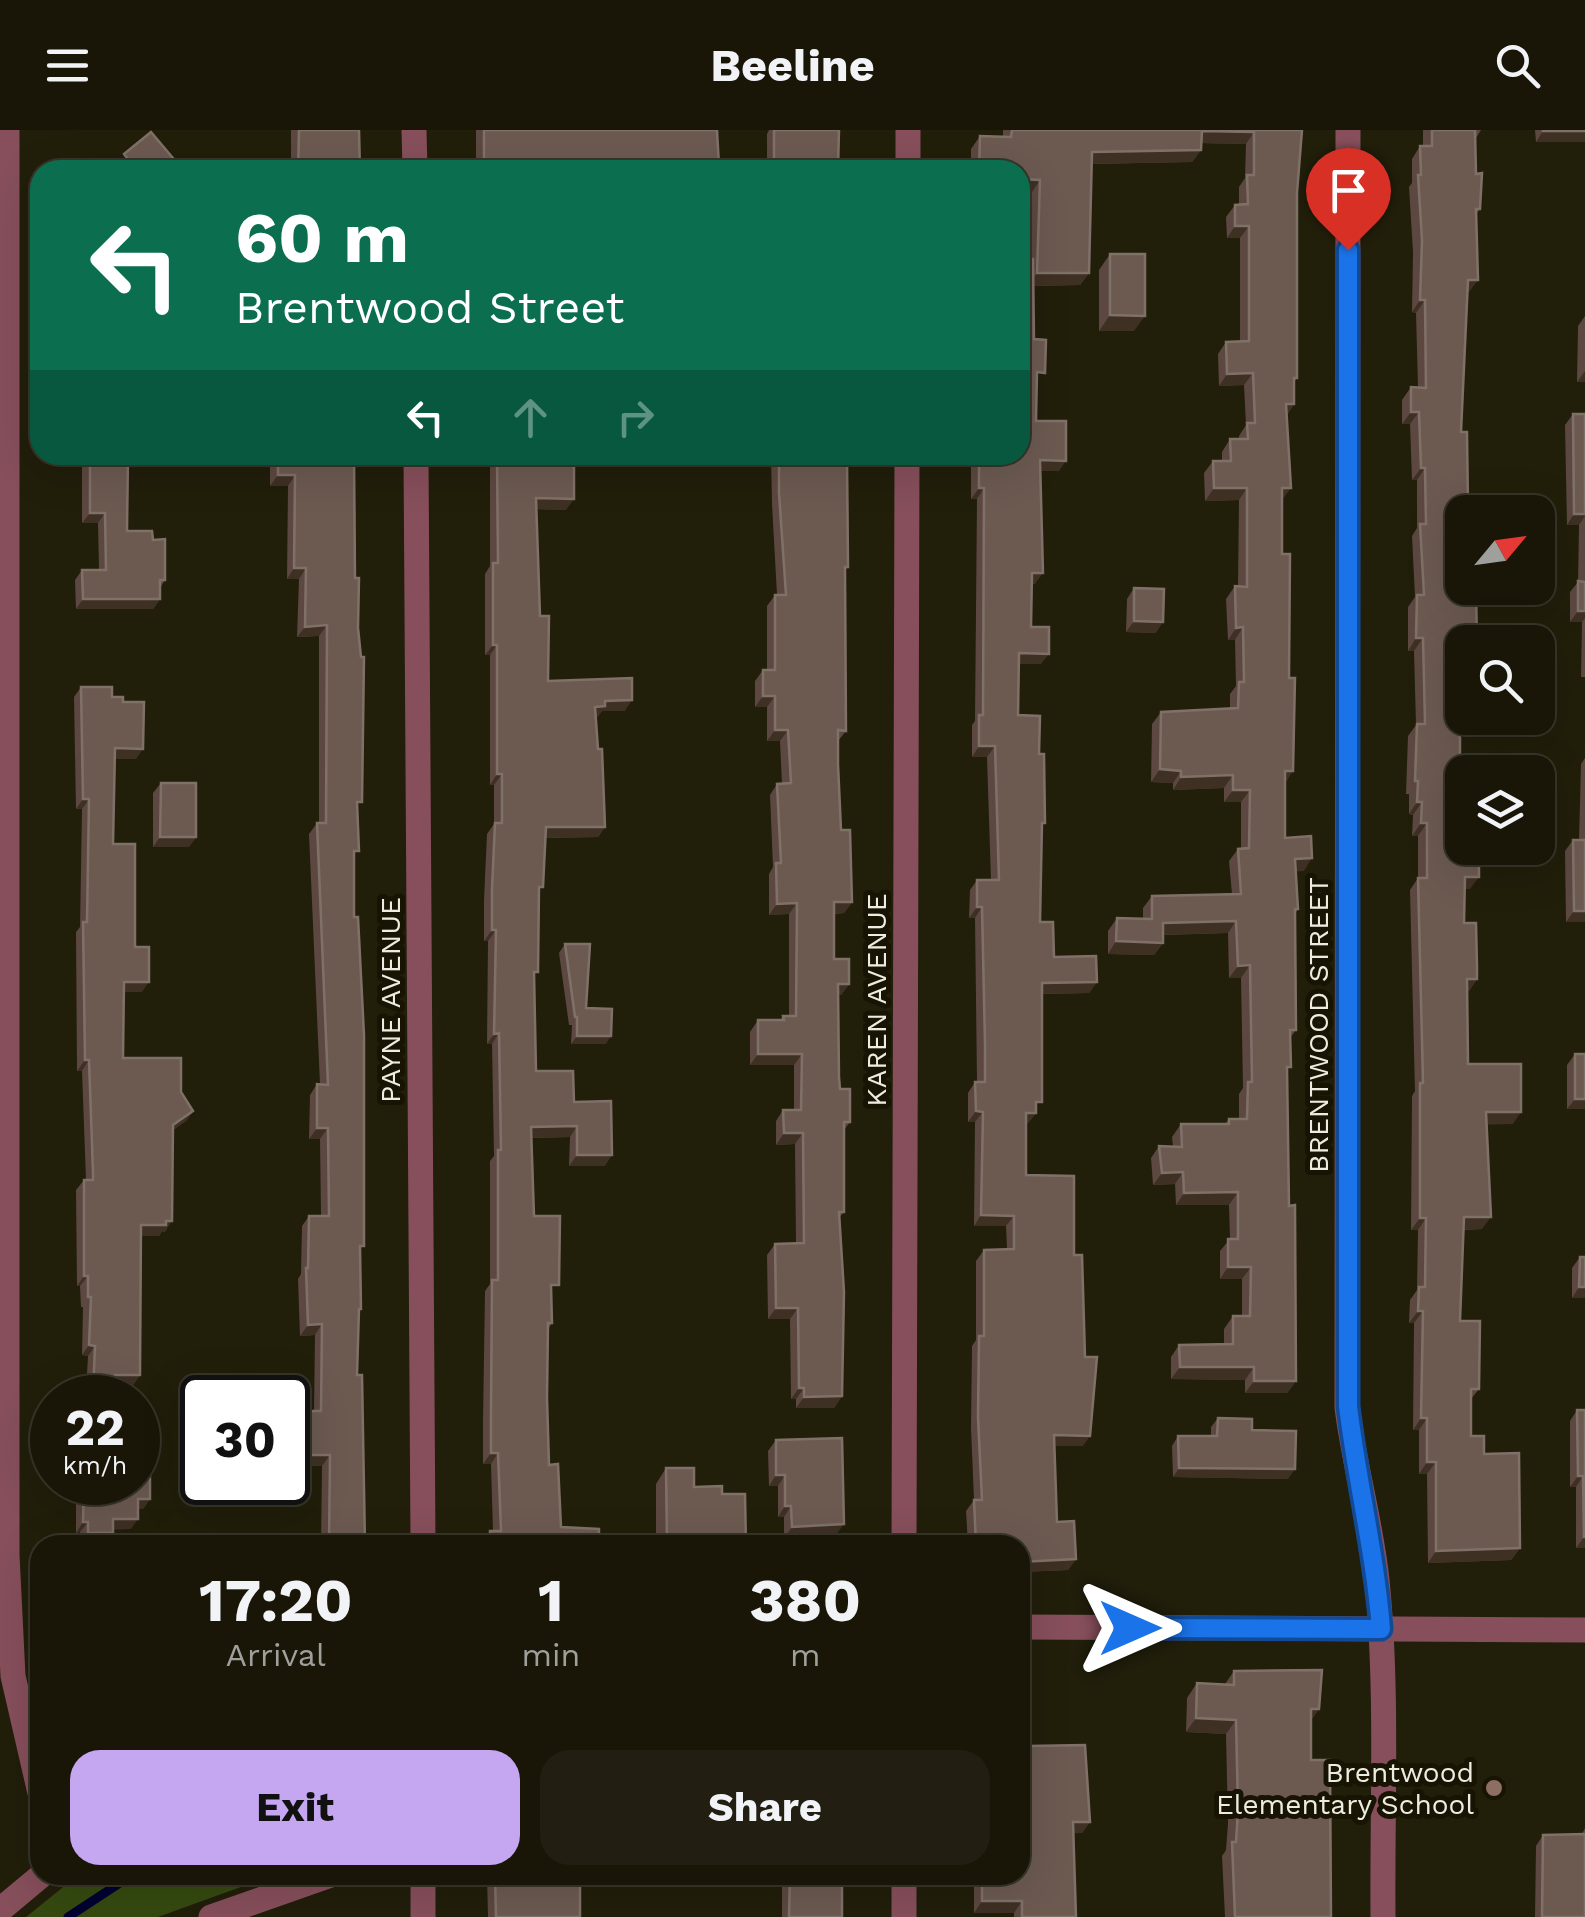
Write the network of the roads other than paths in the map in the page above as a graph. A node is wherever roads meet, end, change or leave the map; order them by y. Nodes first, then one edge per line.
1 (414, 130) edge
2 (908, 130) edge
3 (1348, 130) edge
4 (6, 132) edge
5 (414, 160) edge
6 (908, 160) edge
7 (416, 465) edge
8 (907, 465) edge
9 (423, 1535) edge
10 (904, 1535) edge
11 (4, 1556) edge
12 (1030, 1627) edge
13 (1381, 1629) junction
14 (1585, 1630) edge
15 (30, 1750) edge
16 (30, 1885) edge
17 (302, 1885) edge
18 (423, 1885) edge
19 (904, 1885) edge
20 (0, 1910) edge
21 (211, 1917) edge
22 (423, 1917) edge
23 (904, 1917) edge
24 (1383, 1917) edge

1 - 5 street
2 - 6 street
3 - 13 street, BRENTWOOD STREET
4 - 11 street
7 - 9 street, PAYNE AVENUE
8 - 10 street, KAREN AVENUE
11 - 15 street
12 - 13 street
13 - 14 street
13 - 24 street, BRENTWOOD STREET
16 - 20 street
17 - 21 street
18 - 22 street
19 - 23 street

